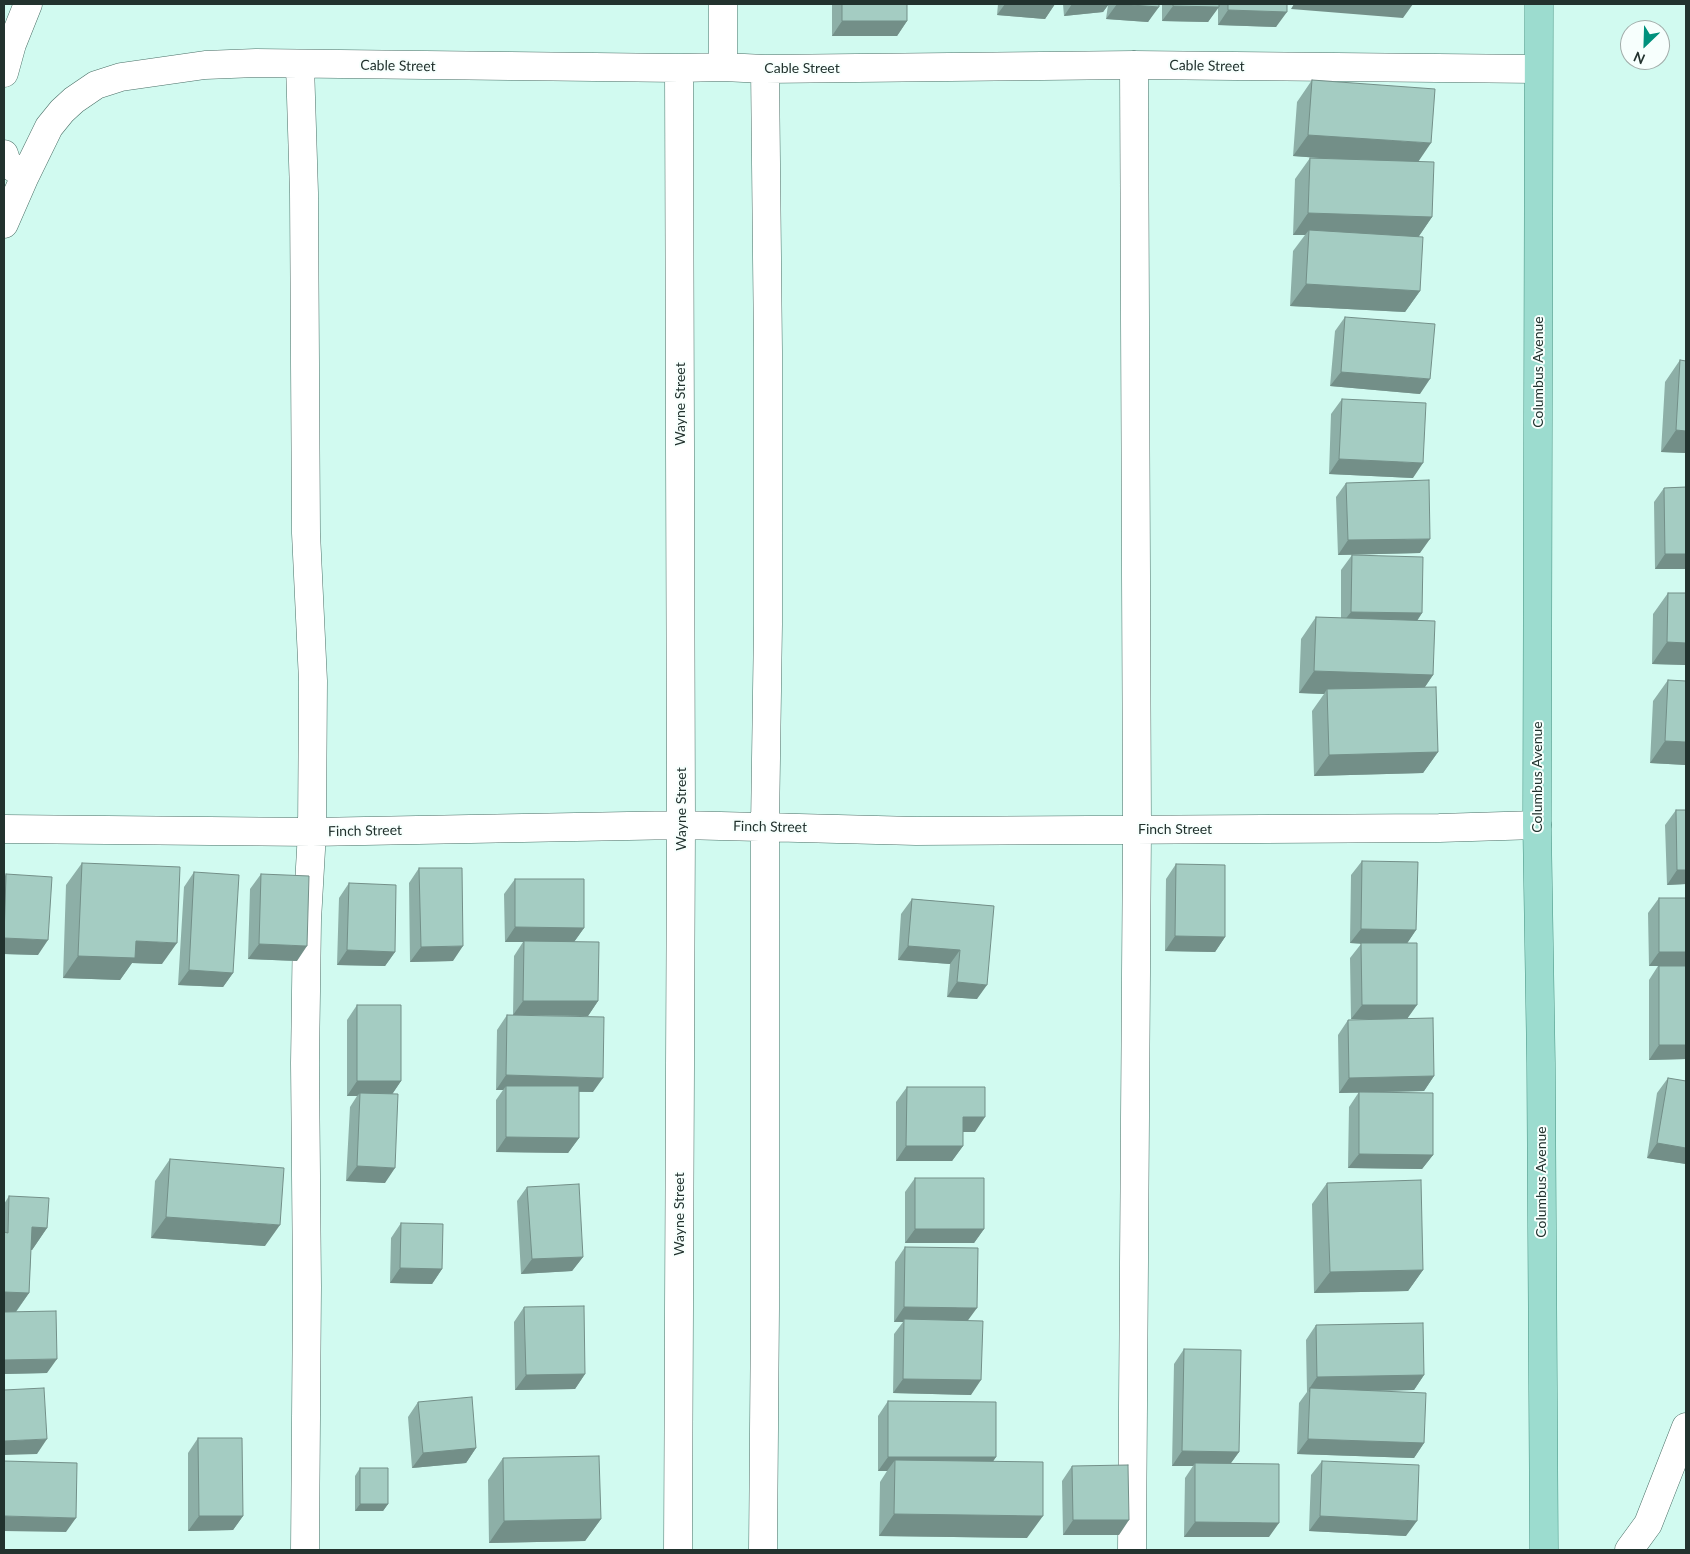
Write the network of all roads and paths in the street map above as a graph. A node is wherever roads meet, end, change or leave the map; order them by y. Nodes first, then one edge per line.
1 (28, 4) edge
2 (723, 4) edge
3 (1539, 4) edge
4 (300, 65) junction
5 (1134, 65) junction
6 (723, 67) junction
7 (679, 68) junction
8 (765, 69) junction
9 (1538, 69) junction
10 (4, 73) edge
11 (4, 154) edge
12 (25, 176) junction
13 (4, 224) edge
14 (681, 825) junction
15 (1537, 825) junction
16 (765, 826) junction
17 (4, 829) edge
18 (1138, 829) junction
19 (312, 832) junction
20 (1686, 1427) edge
21 (305, 1550) edge
22 (678, 1550) edge
23 (763, 1550) edge
24 (1132, 1550) edge
25 (1544, 1550) edge
26 (1629, 1550) edge

1 - 10 street
2 - 6 street
3 - 9 main road, Columbus Avenue
4 - 7 street, Cable Street
4 - 12 street, Cable Street
4 - 19 street
5 - 8 street, Cable Street
5 - 9 street, Cable Street
5 - 18 street
6 - 7 street, Cable Street
6 - 8 street, Cable Street
7 - 14 street, Wayne Street
8 - 16 street
9 - 15 main road, Columbus Avenue
11 - 12 street
12 - 13 street, Cable Street
14 - 16 street, Finch Street
14 - 19 street, Finch Street
14 - 22 street, Wayne Street
15 - 18 street, Finch Street
15 - 25 main road, Columbus Avenue
16 - 18 street, Finch Street
16 - 23 street
17 - 19 street, Finch Street
18 - 24 street
19 - 21 street
20 - 26 street

